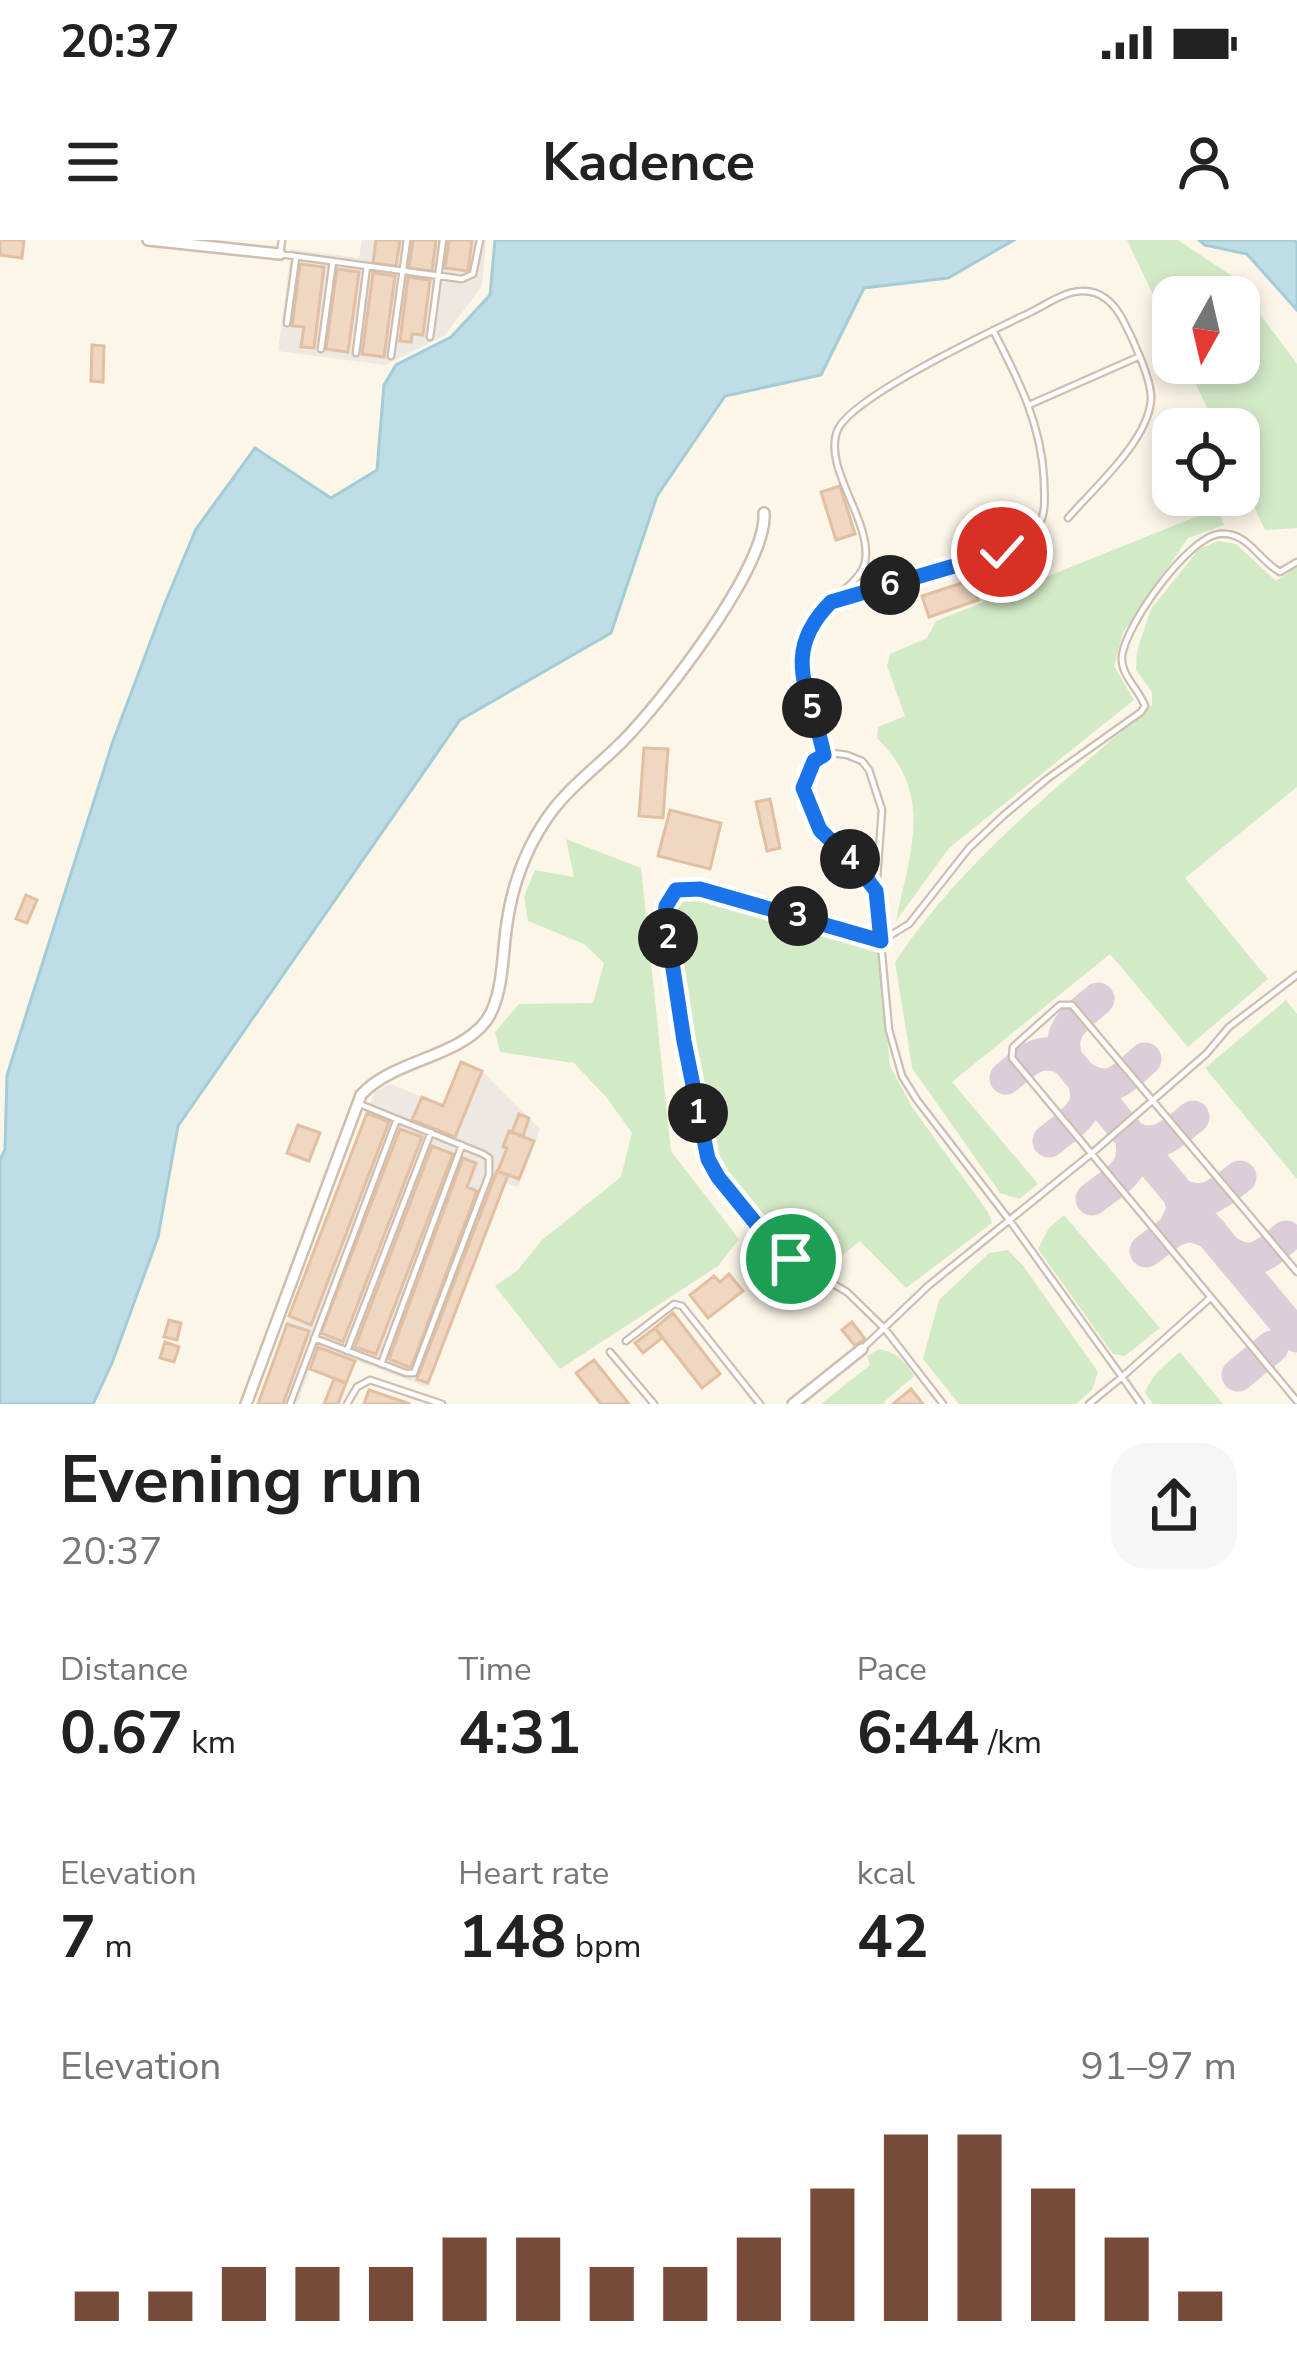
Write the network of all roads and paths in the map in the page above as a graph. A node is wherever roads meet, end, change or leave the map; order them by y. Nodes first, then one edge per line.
1 (148, 240) edge
2 (282, 240) edge
3 (407, 240) edge
4 (443, 240) edge
5 (480, 240) edge
6 (280, 254) junction
7 (296, 256) junction
8 (333, 261) junction
9 (367, 266) junction
10 (403, 271) junction
11 (438, 276) junction
12 (287, 323) dead end
13 (993, 330) junction
14 (430, 337) dead end
15 (320, 349) dead end
16 (356, 353) dead end
17 (392, 356) dead end
18 (1138, 357) junction
19 (1029, 405) junction
20 (764, 513) dead end
21 (1068, 518) dead end
22 (1297, 562) edge
23 (831, 602) junction
24 (824, 755) junction
25 (876, 891) junction
26 (881, 941) junction
27 (1297, 975) edge
28 (1154, 1100) junction
29 (357, 1103) junction
30 (398, 1119) junction
31 (431, 1132) junction
32 (462, 1145) junction
33 (1091, 1154) junction
34 (1010, 1221) junction
35 (1297, 1272) edge
36 (1209, 1299) junction
37 (885, 1329) junction
38 (314, 1339) junction
39 (626, 1341) dead end
40 (862, 1349) joint
41 (346, 1351) junction
42 (610, 1352) dead end
43 (381, 1364) junction
44 (1122, 1377) junction
45 (1297, 1401) edge
46 (246, 1404) edge
47 (290, 1404) edge
48 (346, 1404) edge
49 (442, 1404) edge
50 (654, 1404) edge
51 (760, 1404) edge
52 (794, 1404) edge
53 (943, 1404) edge
54 (1089, 1404) edge
55 (1141, 1404) edge

1 - 6 street
2 - 6 lane
3 - 10 lane
4 - 11 lane
5 - 11 lane
6 - 7 lane
7 - 8 lane
7 - 12 lane
8 - 9 lane
8 - 15 lane
9 - 10 lane
9 - 16 lane
10 - 11 lane
10 - 17 lane
11 - 14 lane
13 - 18 lane
13 - 19 lane
13 - 23 lane
18 - 19 lane
18 - 21 lane
19 - 23 lane
20 - 29 street
22 - 26 lane
23 - 24 lane
24 - 25 lane
24 - 25 lane
25 - 26 lane
26 - 34 lane
26 - 37 lane
27 - 28 lane
28 - 33 lane
28 - 33 lane
28 - 35 lane
29 - 30 lane
29 - 46 street
30 - 31 lane
30 - 38 lane
31 - 32 lane
31 - 41 lane
32 - 43 lane
32 - 43 lane
33 - 34 lane
33 - 36 lane
34 - 37 lane
34 - 44 lane
36 - 44 lane
36 - 45 lane
37 - 40 lane
37 - 53 lane
38 - 41 lane
38 - 47 lane
39 - 51 lane
40 - 52 street
41 - 43 lane
42 - 50 lane
44 - 54 lane
44 - 55 lane
48 - 49 lane

